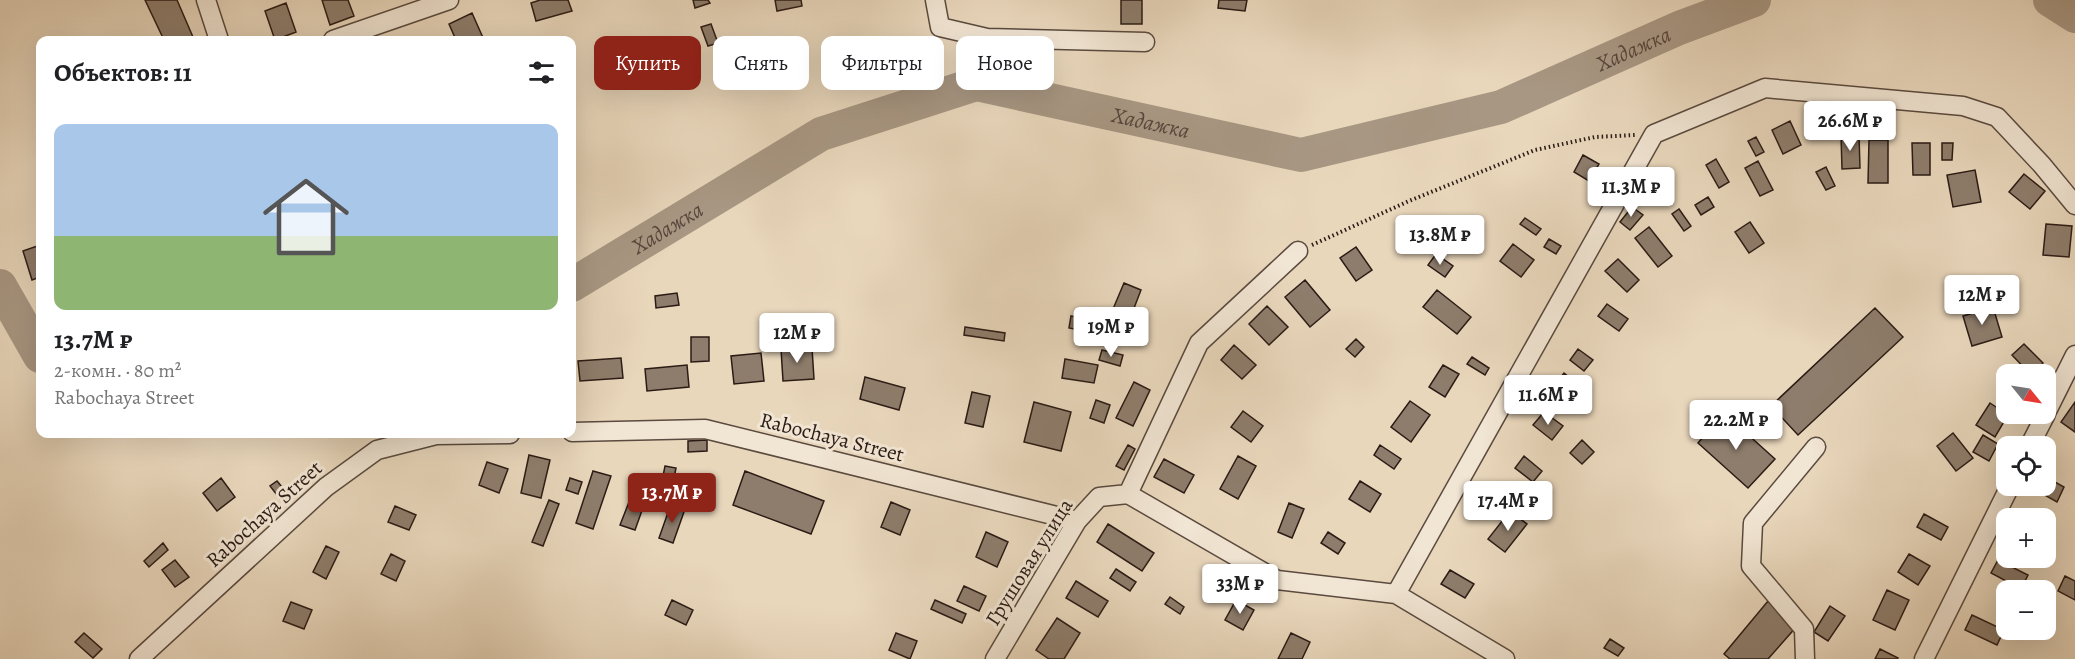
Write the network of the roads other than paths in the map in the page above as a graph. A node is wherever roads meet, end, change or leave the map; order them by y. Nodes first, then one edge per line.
1 (206, 0) edge
2 (449, 0) edge
3 (935, 0) edge
4 (218, 36) edge
5 (345, 36) edge
6 (1144, 42) dead end
7 (2075, 205) edge
8 (1298, 251) road end
9 (2075, 355) edge
10 (2056, 394) edge
11 (576, 432) edge
12 (424, 438) edge
13 (1816, 447) dead end
14 (1128, 494) junction
15 (2005, 496) edge
16 (1077, 521) junction
17 (1396, 594) junction
18 (139, 659) edge
19 (995, 659) edge
20 (1505, 659) edge
21 (1805, 659) edge
22 (1924, 659) edge

1 - 4 street
2 - 5 street
3 - 6 street
7 - 17 street
8 - 14 street
9 - 10 street
11 - 16 street, Rabochaya Street
12 - 18 street, Rabochaya Street
13 - 21 street
14 - 16 street, Грушовая улица
14 - 17 street
15 - 22 street
16 - 19 street, Грушовая улица
17 - 20 street

